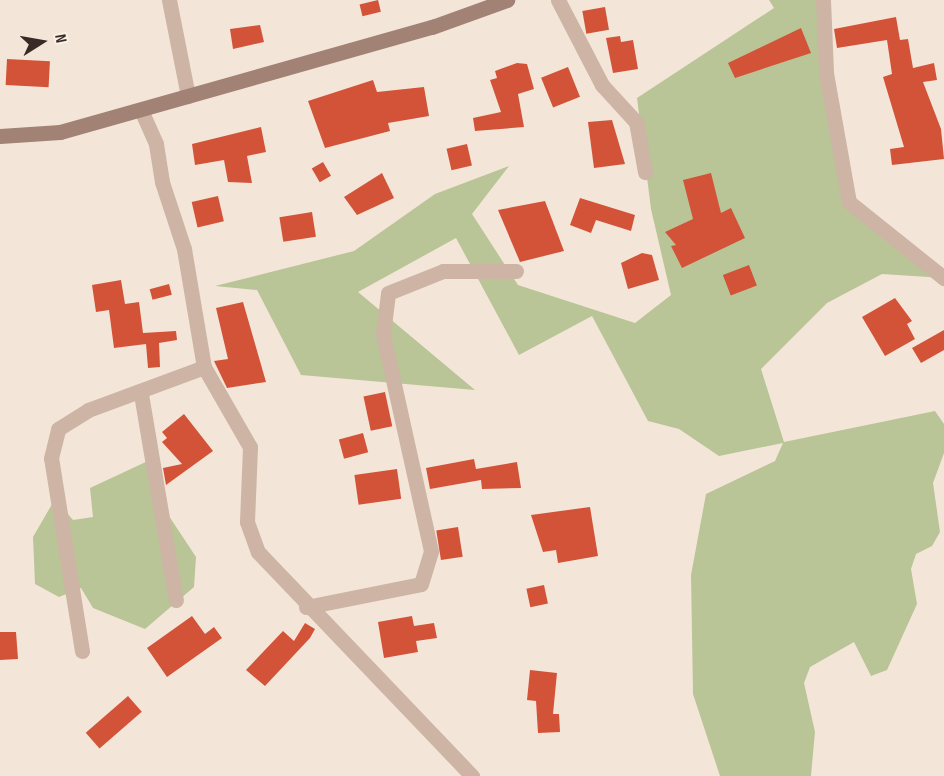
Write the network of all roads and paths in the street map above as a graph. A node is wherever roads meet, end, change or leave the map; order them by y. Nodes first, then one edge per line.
1 (169, 0) edge
2 (507, 0) edge
3 (558, 0) edge
4 (823, 0) edge
5 (188, 96) junction
6 (141, 111) junction
7 (0, 136) edge
8 (645, 171) dead end
9 (516, 271) dead end
10 (944, 278) edge
11 (204, 367) junction
12 (141, 394) junction
13 (176, 600) dead end
14 (306, 607) junction
15 (82, 651) dead end
16 (472, 776) edge

1 - 5 street
2 - 5 main road
3 - 8 street
4 - 10 street
5 - 6 main road
6 - 7 main road
6 - 11 street
9 - 14 street
11 - 12 street
11 - 14 street
12 - 13 street
12 - 15 street
14 - 16 street

